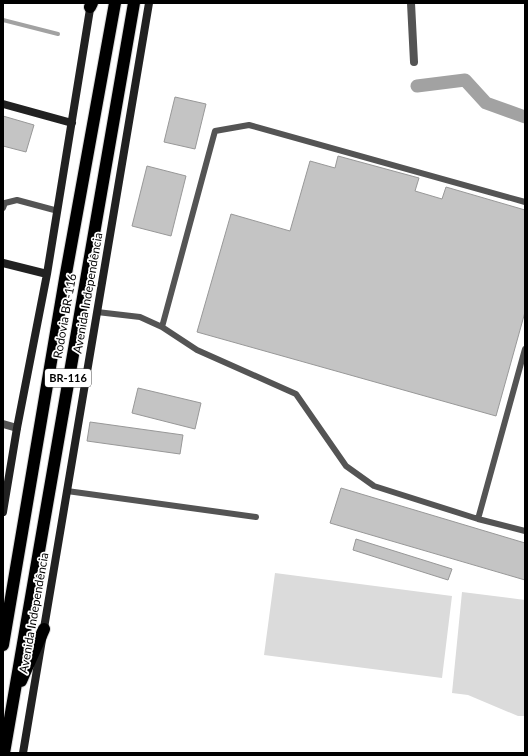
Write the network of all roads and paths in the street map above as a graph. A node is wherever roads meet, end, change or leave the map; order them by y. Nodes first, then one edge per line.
1 (115, 3) edge
2 (134, 3) edge
3 (149, 3) edge
4 (411, 3) edge
5 (91, 4) edge
6 (414, 62) dead end
7 (3, 104) edge
8 (72, 123) junction
9 (525, 202) edge
10 (3, 208) edge
11 (58, 211) junction
12 (3, 263) edge
13 (47, 274) junction
14 (97, 312) junction
15 (162, 328) junction
16 (525, 349) edge
17 (3, 424) edge
18 (17, 428) junction
19 (67, 491) junction
20 (3, 512) edge
21 (256, 517) dead end
22 (478, 519) junction
23 (525, 531) edge
24 (44, 629) junction
25 (3, 645) edge
26 (13, 699) junction
27 (4, 753) edge
28 (23, 753) edge

1 - 25 highway, Rodovia BR-116 / BR-116
2 - 26 highway, Rodovia BR-116 / BR-116
3 - 14 main road, Avenida Independência
4 - 6 street
5 - 8 main road, Rodovia BR-116
7 - 8 main road
8 - 11 main road, Rodovia BR-116
9 - 15 lane
10 - 11 lane
11 - 13 main road, Rodovia BR-116
12 - 13 main road
13 - 18 main road, Rodovia BR-116
14 - 15 lane
14 - 19 main road, Avenida Independência
15 - 22 lane
16 - 22 lane
17 - 18 street
18 - 20 main road, Rodovia BR-116
19 - 21 lane
19 - 24 main road, Avenida Independência
22 - 23 lane
24 - 26 highway
24 - 28 main road, Avenida Independência
26 - 27 highway, Rodovia BR-116 / BR-116

